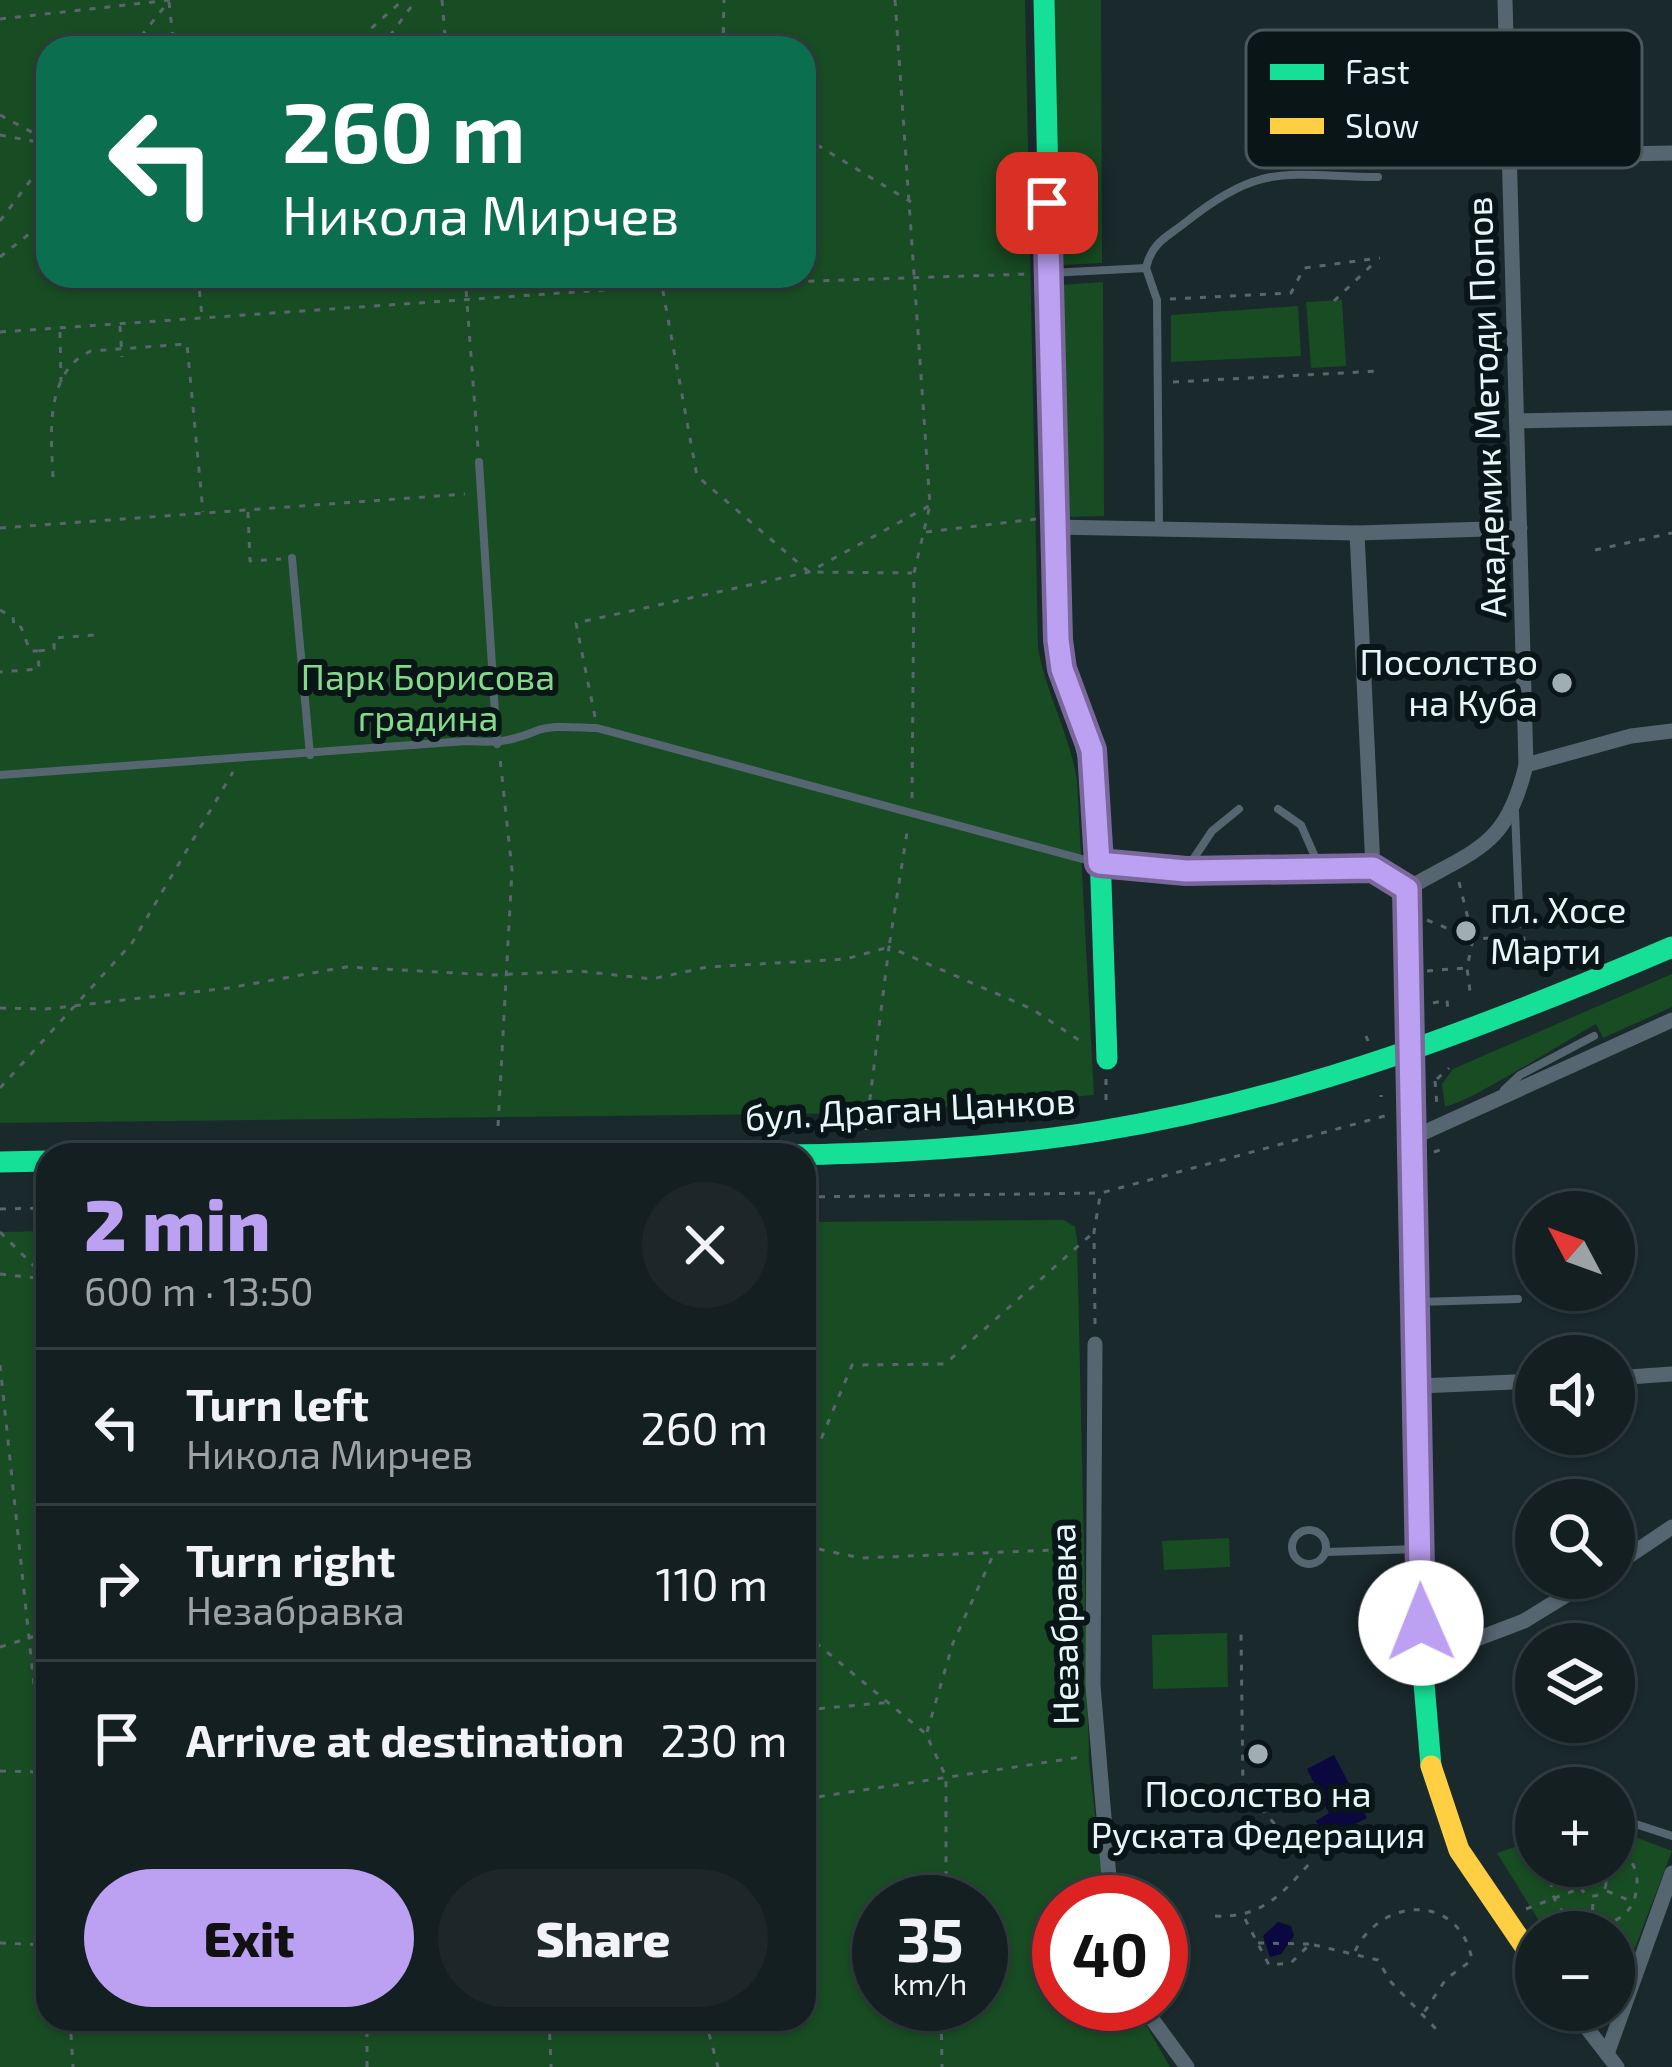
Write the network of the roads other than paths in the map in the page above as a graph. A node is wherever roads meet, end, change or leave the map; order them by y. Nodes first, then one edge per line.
1 (1044, 0) edge
2 (1505, 0) edge
3 (1506, 30) edge
4 (1672, 153) edge
5 (1642, 154) edge
6 (1510, 168) edge
7 (1378, 177) road end
8 (1145, 268) junction
9 (1049, 273) junction
10 (1672, 418) edge
11 (1517, 421) junction
12 (478, 462) road end
13 (1053, 522) junction
14 (1159, 527) junction
15 (1520, 528) junction
16 (1357, 533) junction
17 (292, 558) dead end
18 (1672, 731) edge
19 (497, 744) junction
20 (310, 755) junction
21 (1526, 765) junction
22 (0, 775) edge
23 (1278, 808) dead end
24 (1239, 809) dead end
25 (1515, 811) junction
26 (1099, 863) junction
27 (1373, 868) junction
28 (1320, 870) junction
29 (1186, 871) junction
30 (1408, 901) junction
31 (1519, 908) dead end
32 (1672, 947) edge
33 (1672, 1019) edge
34 (1594, 1036) dead end
35 (1413, 1052) junction
36 (1106, 1059) road end
37 (1491, 1102) junction
38 (1414, 1136) junction
39 (816, 1150) edge
40 (36, 1161) edge
41 (0, 1162) edge
42 (1515, 1299) edge
43 (1416, 1302) junction
44 (1095, 1344) road end
45 (1672, 1374) edge
46 (1635, 1377) edge
47 (1515, 1382) edge
48 (1418, 1386) junction
49 (1672, 1527) edge
50 (1420, 1549) junction
51 (1326, 1552) junction
52 (1635, 1552) edge
53 (1560, 1599) edge
54 (1421, 1660) junction
55 (1635, 1824) edge
56 (1672, 1836) edge
57 (1672, 1873) edge
58 (1109, 1875) edge
59 (1515, 1936) edge
60 (1161, 2031) edge
61 (1589, 2031) edge
62 (1612, 2061) edge
63 (1187, 2067) edge

1 - 9 street
2 - 3 street, Академик Методи Попов
4 - 5 street
6 - 11 street, Академик Методи Попов
7 - 8 lane
8 - 9 lane
8 - 14 lane
9 - 13 street
10 - 11 street
11 - 15 street, Академик Методи Попов
12 - 19 lane
13 - 14 street
13 - 26 street
14 - 16 street
15 - 16 street
15 - 21 street, Академик Методи Попов
16 - 27 street
17 - 20 lane
18 - 21 street
19 - 20 lane
19 - 26 lane
20 - 22 lane
21 - 25 street, Академик Методи Попов
23 - 28 lane
24 - 29 lane
25 - 30 street
25 - 31 lane, Академик Методи Попов
26 - 29 street
26 - 36 street
27 - 28 street
27 - 30 street
28 - 29 street
30 - 35 street
32 - 35 street, бул. Драган Цанков
33 - 37 street
34 - 37 lane
35 - 38 street
35 - 39 street, бул. Драган Цанков
37 - 38 street
38 - 43 street
40 - 41 street
42 - 43 lane
43 - 48 street
44 - 58 street, Незабравка
45 - 46 street
47 - 48 street
48 - 50 street
49 - 52 street
50 - 51 lane
50 - 54 street
51 - 51 lane
53 - 54 street
54 - 59 street
55 - 56 lane
57 - 62 street
60 - 63 street
61 - 62 street

